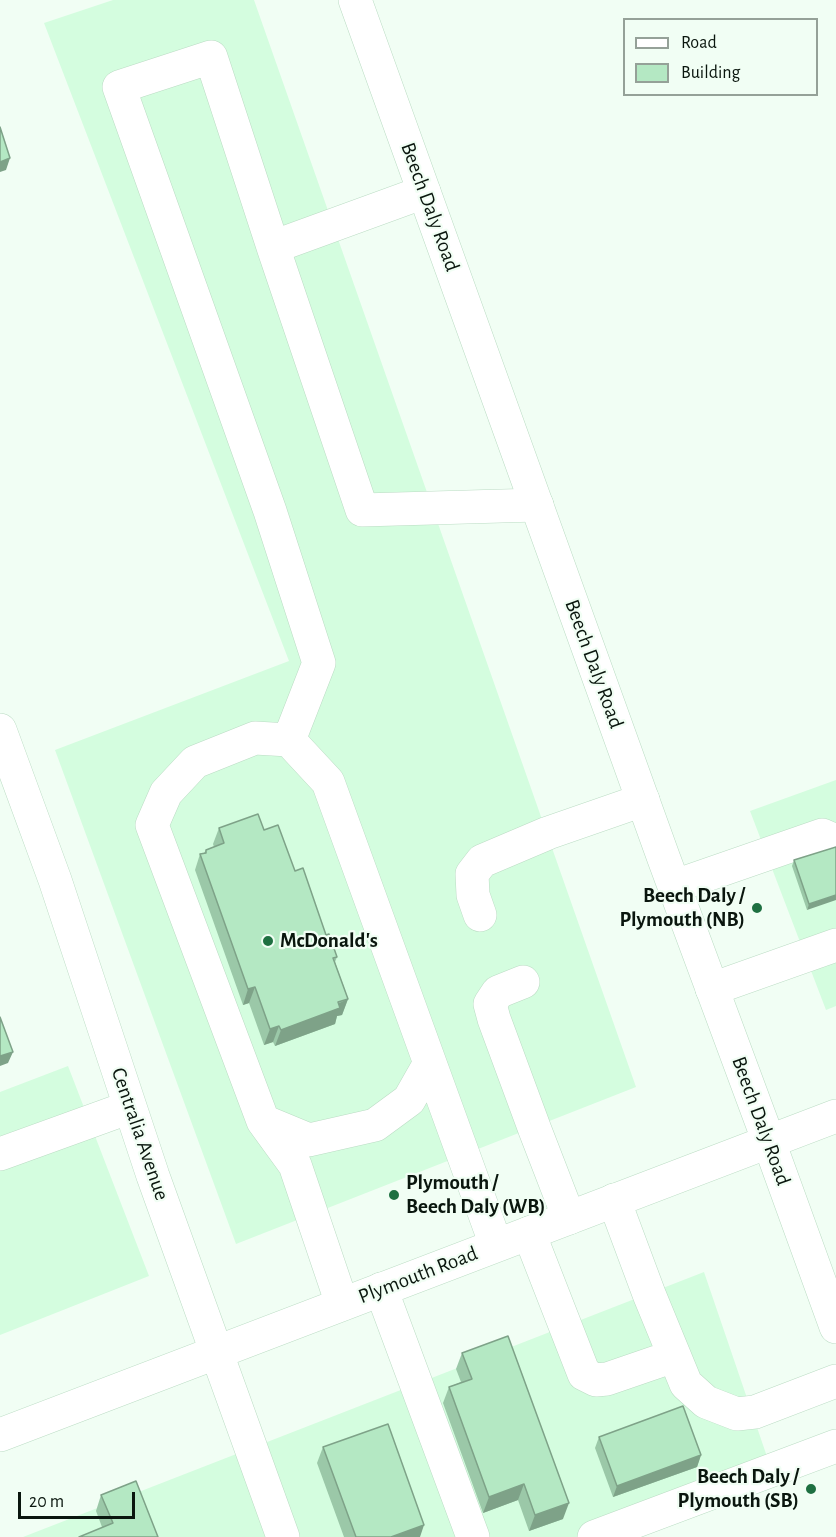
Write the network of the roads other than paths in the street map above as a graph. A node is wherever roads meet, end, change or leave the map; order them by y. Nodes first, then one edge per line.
1 (355, 0) edge
2 (424, 192) junction
3 (273, 248) junction
4 (537, 505) junction
5 (0, 730) edge
6 (289, 740) junction
7 (643, 800) junction
8 (836, 841) edge
9 (675, 886) junction
10 (480, 915) dead end
11 (836, 945) edge
12 (523, 982) dead end
13 (712, 989) junction
14 (430, 1063) junction
15 (130, 1107) junction
16 (836, 1116) edge
17 (263, 1121) junction
18 (769, 1142) junction
19 (0, 1154) edge
20 (614, 1200) junction
21 (569, 1218) junction
22 (529, 1233) junction
23 (496, 1245) junction
24 (827, 1272) edge
25 (381, 1289) junction
26 (342, 1304) junction
27 (836, 1327) edge
28 (217, 1351) junction
29 (674, 1356) junction
30 (836, 1382) edge
31 (0, 1435) edge
32 (836, 1446) edge
33 (283, 1537) edge
34 (474, 1537) edge
35 (594, 1537) edge

1 - 2 main road, Beech Daly Road
2 - 3 main road
2 - 4 main road, Beech Daly Road
3 - 4 main road
3 - 6 main road
4 - 7 main road, Beech Daly Road
5 - 15 main road, Centralia Avenue
6 - 14 main road
6 - 17 main road
7 - 9 main road, Beech Daly Road
7 - 10 main road
8 - 9 main road
9 - 13 main road, Beech Daly Road
11 - 13 main road
12 - 21 main road
13 - 18 main road, Beech Daly Road
14 - 17 main road
14 - 23 main road
15 - 19 main road
15 - 28 main road, Centralia Avenue
16 - 18 main road, Plymouth Road
17 - 26 main road
18 - 20 main road, Plymouth Road
18 - 24 main road, Beech Daly Road
20 - 21 main road, Plymouth Road
20 - 29 main road
21 - 22 main road, Plymouth Road
22 - 23 main road, Plymouth Road
22 - 29 main road
23 - 25 main road, Plymouth Road
24 - 27 main road, Beech Daly Road
25 - 26 main road, Plymouth Road
25 - 34 main road
26 - 28 main road, Plymouth Road
28 - 31 main road, Plymouth Road
28 - 33 main road, Centralia Avenue
29 - 30 main road
32 - 35 main road

